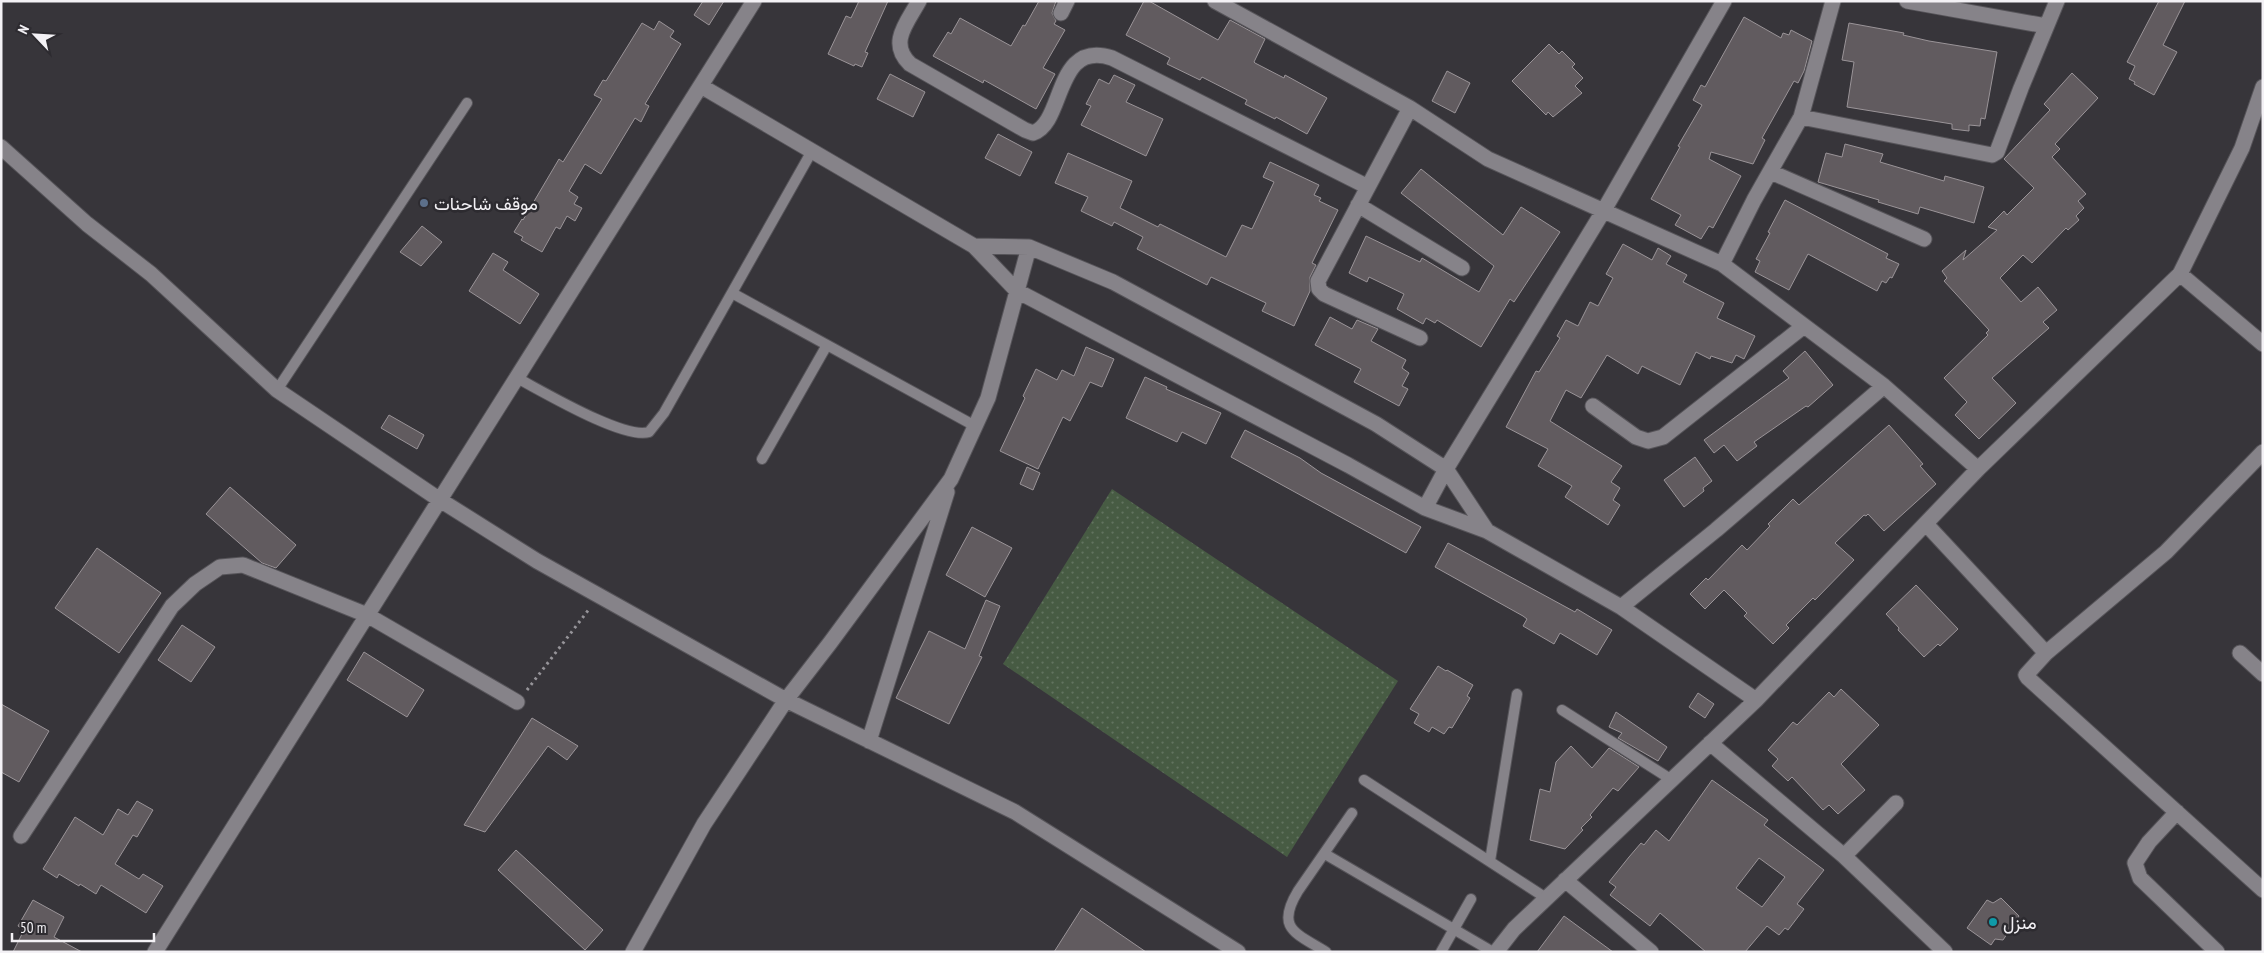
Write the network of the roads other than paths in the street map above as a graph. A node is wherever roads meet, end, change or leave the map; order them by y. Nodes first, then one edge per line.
1 (754, 1) edge
2 (919, 1) edge
3 (1215, 1) edge
4 (1724, 1) edge
5 (1833, 1) edge
6 (1907, 1) edge
7 (2057, 1) edge
8 (2046, 26) junction
9 (701, 86) junction
10 (2263, 87) edge
11 (466, 103) dead end
12 (1410, 108) junction
13 (1801, 117) junction
14 (1, 147) edge
15 (812, 151) junction
16 (1771, 172) junction
17 (1368, 187) junction
18 (1358, 205) junction
19 (1604, 210) junction
20 (1924, 239) dead end
21 (974, 246) junction
22 (1029, 247) junction
23 (1722, 264) junction
24 (1462, 268) dead end
25 (2180, 274) junction
26 (1017, 291) junction
27 (732, 293) junction
28 (1804, 326) junction
29 (1420, 338) dead end
30 (2263, 344) edge
31 (826, 345) junction
32 (517, 378) junction
33 (1884, 386) junction
34 (277, 390) junction
35 (1593, 406) dead end
36 (975, 426) junction
37 (2263, 452) edge
38 (762, 459) dead end
39 (1446, 469) junction
40 (1978, 469) junction
41 (951, 478) junction
42 (440, 500) junction
43 (1425, 508) junction
44 (1926, 524) junction
45 (1486, 532) junction
46 (1621, 607) junction
47 (367, 615) junction
48 (2046, 653) junction
49 (2240, 653) dead end
50 (2263, 674) edge
51 (1517, 694) dead end
52 (786, 700) junction
53 (1756, 700) junction
54 (517, 702) road end
55 (1562, 710) dead end
56 (869, 741) junction
57 (1710, 743) junction
58 (1364, 780) dead end
59 (1672, 780) junction
60 (1896, 803) dead end
61 (1352, 812) dead end
62 (2177, 812) junction
63 (21, 836) dead end
64 (1325, 854) junction
65 (1844, 856) junction
66 (1490, 861) junction
67 (1565, 880) junction
68 (2263, 890) edge
69 (1546, 898) junction
70 (1471, 899) dead end
71 (1454, 929) junction
72 (155, 952) edge
73 (633, 952) edge
74 (1238, 952) edge
75 (1326, 952) edge
76 (1441, 952) edge
77 (1494, 952) edge
78 (1651, 952) edge
79 (1945, 952) edge
80 (2217, 952) edge

1 - 9 street
2 - 17 street
3 - 12 street
4 - 19 street
5 - 13 street
6 - 8 street
7 - 8 street
8 - 13 street
9 - 15 street
9 - 32 street
10 - 25 street
11 - 34 lane
12 - 17 street
12 - 19 street
13 - 16 street
14 - 34 street
15 - 21 street
15 - 27 lane
16 - 20 street
16 - 23 street
17 - 18 street
18 - 24 street
18 - 29 street
19 - 23 street
19 - 39 street
21 - 22 street
21 - 26 street
22 - 26 street
22 - 39 street
23 - 28 street
25 - 30 street
25 - 40 street
26 - 36 street
26 - 43 street
27 - 31 lane
27 - 32 lane
28 - 33 street
28 - 35 street
31 - 36 lane
31 - 38 lane
32 - 42 street
33 - 40 street
33 - 46 street
34 - 42 street
36 - 41 street
37 - 48 street
39 - 43 street
39 - 45 street
40 - 44 street
41 - 52 street
41 - 56 street
42 - 47 street
42 - 52 street
43 - 45 street
44 - 48 street
44 - 53 street
45 - 46 street
46 - 53 street
47 - 54 street
47 - 63 street
47 - 72 street
48 - 62 street
49 - 50 street
51 - 66 lane
52 - 56 street
52 - 73 street
53 - 57 street
55 - 59 lane
56 - 74 street
57 - 59 street
57 - 65 street
58 - 66 lane
59 - 67 street
60 - 65 street
61 - 64 lane
62 - 68 street
62 - 80 street
64 - 71 lane
64 - 75 lane
65 - 79 street
66 - 69 lane
67 - 69 street
67 - 78 street
69 - 77 street
70 - 71 lane
71 - 76 lane
71 - 77 lane

